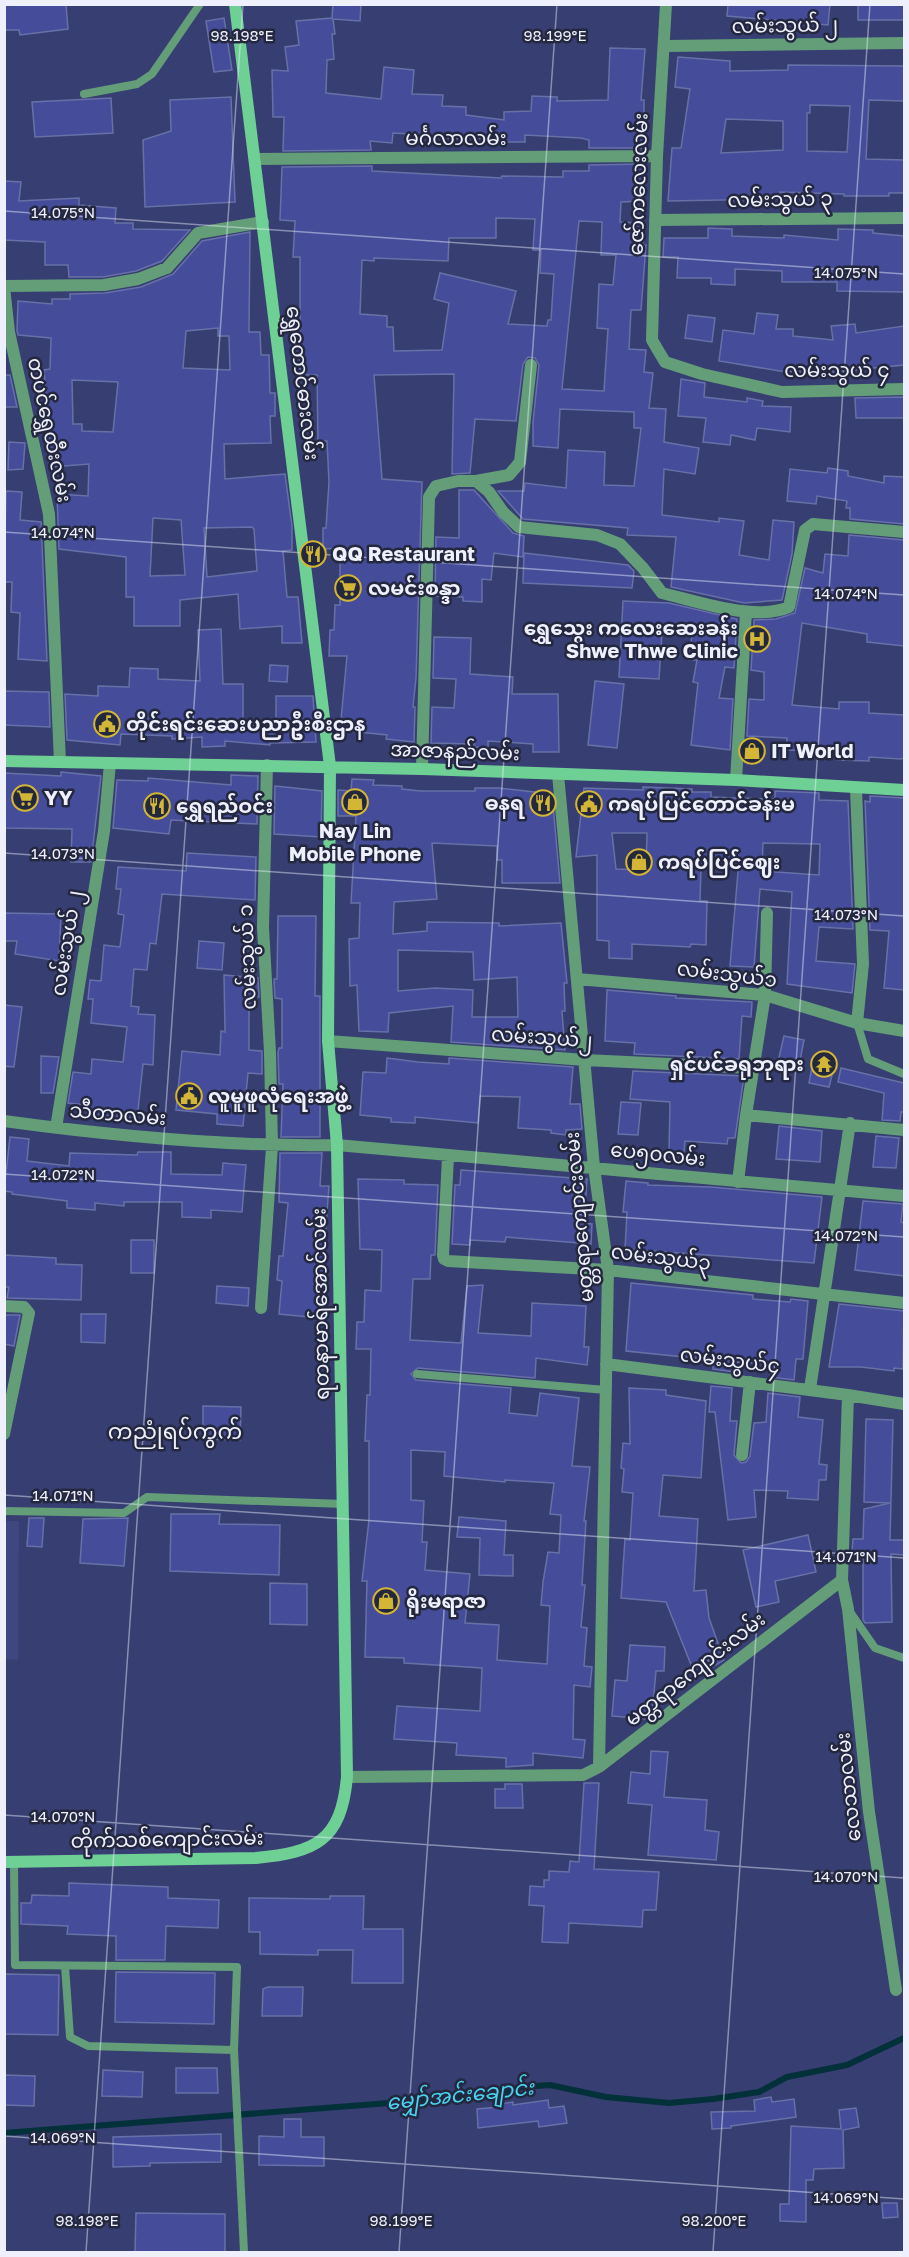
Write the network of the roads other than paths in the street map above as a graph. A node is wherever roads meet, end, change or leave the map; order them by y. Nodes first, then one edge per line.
1 (200, 4) edge
2 (235, 4) edge
3 (666, 4) edge
4 (904, 43) edge
5 (665, 46) junction
6 (84, 94) dead end
7 (657, 156) junction
8 (255, 159) junction
9 (904, 218) edge
10 (655, 220) junction
11 (263, 222) junction
12 (4, 286) edge
13 (665, 362) joint
14 (531, 365) dead end
15 (904, 389) edge
16 (476, 481) junction
17 (904, 532) edge
18 (746, 612) junction
19 (4, 761) edge
20 (60, 762) junction
21 (110, 763) junction
22 (267, 765) junction
23 (330, 766) junction
24 (422, 769) junction
25 (558, 774) junction
26 (736, 780) junction
27 (856, 789) junction
28 (904, 790) edge
29 (767, 913) dead end
30 (577, 979) junction
31 (765, 995) junction
32 (857, 1023) junction
33 (904, 1031) edge
34 (328, 1041) junction
35 (585, 1060) junction
36 (753, 1068) junction
37 (904, 1074) edge
38 (746, 1115) junction
39 (4, 1121) edge
40 (850, 1123) junction
41 (56, 1128) junction
42 (904, 1130) edge
43 (337, 1145) junction
44 (272, 1146) junction
45 (448, 1157) junction
46 (594, 1167) junction
47 (738, 1182) junction
48 (838, 1190) junction
49 (904, 1196) edge
50 (608, 1270) junction
51 (824, 1296) junction
52 (904, 1303) edge
53 (4, 1306) edge
54 (261, 1308) dead end
55 (606, 1364) junction
56 (417, 1374) dead end
57 (750, 1382) junction
58 (810, 1389) junction
59 (606, 1390) junction
60 (848, 1395) junction
61 (8, 1402) edge
62 (904, 1404) edge
63 (4, 1434) edge
64 (742, 1455) dead end
65 (343, 1504) junction
66 (4, 1511) edge
67 (842, 1580) junction
68 (848, 1609) junction
69 (904, 1658) edge
70 (599, 1767) junction
71 (347, 1777) junction
72 (326, 1836) joint
73 (9, 1862) edge
74 (65, 1966) junction
75 (896, 1990) dead end
76 (234, 2050) junction
77 (244, 2253) edge

1 - 6 lane
2 - 8 street, ရွှေတောင်ဓားလမ်း
3 - 5 street, ဇော်ကလေးလမ်း
4 - 5 street, လမ်းသွယ် ၂
5 - 7 street, ဇော်ကလေးလမ်း
7 - 8 street, မင်္ဂလာလမ်း
7 - 10 street, ဇော်ကလေးလမ်း
8 - 11 street, ရွှေတောင်ဓားလမ်း
9 - 10 street, လမ်းသွယ် ၃
10 - 13 street, ဇော်ကလေးလမ်း
11 - 12 street
11 - 23 street, ရွှေတောင်ဓားလမ်း
12 - 20 street, တပင်ရွှေထီးလမ်း
13 - 15 street, လမ်းသွယ် ၄
14 - 16 street
16 - 18 street
16 - 24 street
17 - 18 street
18 - 26 street
19 - 20 street, အာဇာနည်လမ်း
20 - 21 street, အာဇာနည်လမ်း
21 - 22 street, အာဇာနည်လမ်း
21 - 41 street, လမ်းသွယ် ၂
22 - 23 street, အာဇာနည်လမ်း
22 - 44 street, လမ်းသွယ် ၁
23 - 24 street, အာဇာနည်လမ်း
23 - 34 street, ရတနာမာရ်အောင်လမ်း
24 - 25 street, အာဇာနည်လမ်း
25 - 26 street, အာဇာနည်လမ်း
25 - 30 street, မတ္တရာကျောင်းလမ်း
26 - 27 street, အာဇာနည်လမ်း
27 - 28 street, အာဇာနည်လမ်း
27 - 32 street
29 - 31 street
30 - 31 street, လမ်းသွယ်၁
30 - 35 street, မတ္တရာကျောင်းလမ်း
31 - 32 street, လမ်းသွယ်၁
31 - 36 street
32 - 33 street, လမ်းသွယ်၁
32 - 37 lane
34 - 35 street, လမ်းသွယ်၂
34 - 43 street, ရတနာမာရ်အောင်လမ်း
35 - 36 street, လမ်းသွယ်၂
35 - 46 street, မတ္တရာကျောင်းလမ်း
36 - 38 street
38 - 40 street
38 - 47 street
39 - 41 street, သီတာလမ်း
40 - 42 street
40 - 48 street
41 - 44 street, သီတာလမ်း
43 - 44 street, သီတာလမ်း
43 - 45 street, ပေ၅၀လမ်း
43 - 65 street, ရတနာမာရ်အောင်လမ်း
44 - 54 street, လမ်းသွယ် ၁
45 - 46 street, ပေ၅၀လမ်း
45 - 50 street, လမ်းသွယ်၃
46 - 47 street, ပေ၅၀လမ်း
46 - 50 street, မတ္တရာကျောင်းလမ်း
47 - 48 street, ပေ၅၀လမ်း
48 - 49 street, ပေ၅၀လမ်း
48 - 51 street
50 - 51 street, လမ်းသွယ်၃
50 - 55 street, မတ္တရာကျောင်းလမ်း
51 - 52 street, လမ်းသွယ်၃
51 - 58 street
53 - 61 street
55 - 57 street, လမ်းသွယ်၄
55 - 59 street, မတ္တရာကျောင်းလမ်း
56 - 59 lane
57 - 58 street, လမ်းသွယ်၄
57 - 64 street
58 - 60 street, လမ်းသွယ်၄
59 - 70 street, မတ္တရာကျောင်းလမ်း
60 - 62 street, လမ်းသွယ်၄
60 - 67 street, လေသာလမ်း
61 - 63 street
65 - 66 lane
65 - 71 street, ရတနာမာရ်အောင်လမ်း
67 - 68 street, လေသာလမ်း
67 - 70 street, မတ္တရာကျောင်းလမ်း
68 - 69 lane
68 - 75 street, လေသာလမ်း
70 - 71 street, မတ္တရာကျောင်းလမ်း
71 - 72 street, ရတနာမာရ်အောင်လမ်း
72 - 73 street, တိုက်သစ်ကျောင်းလမ်း
73 - 74 lane
74 - 76 lane
74 - 76 lane
76 - 77 lane

